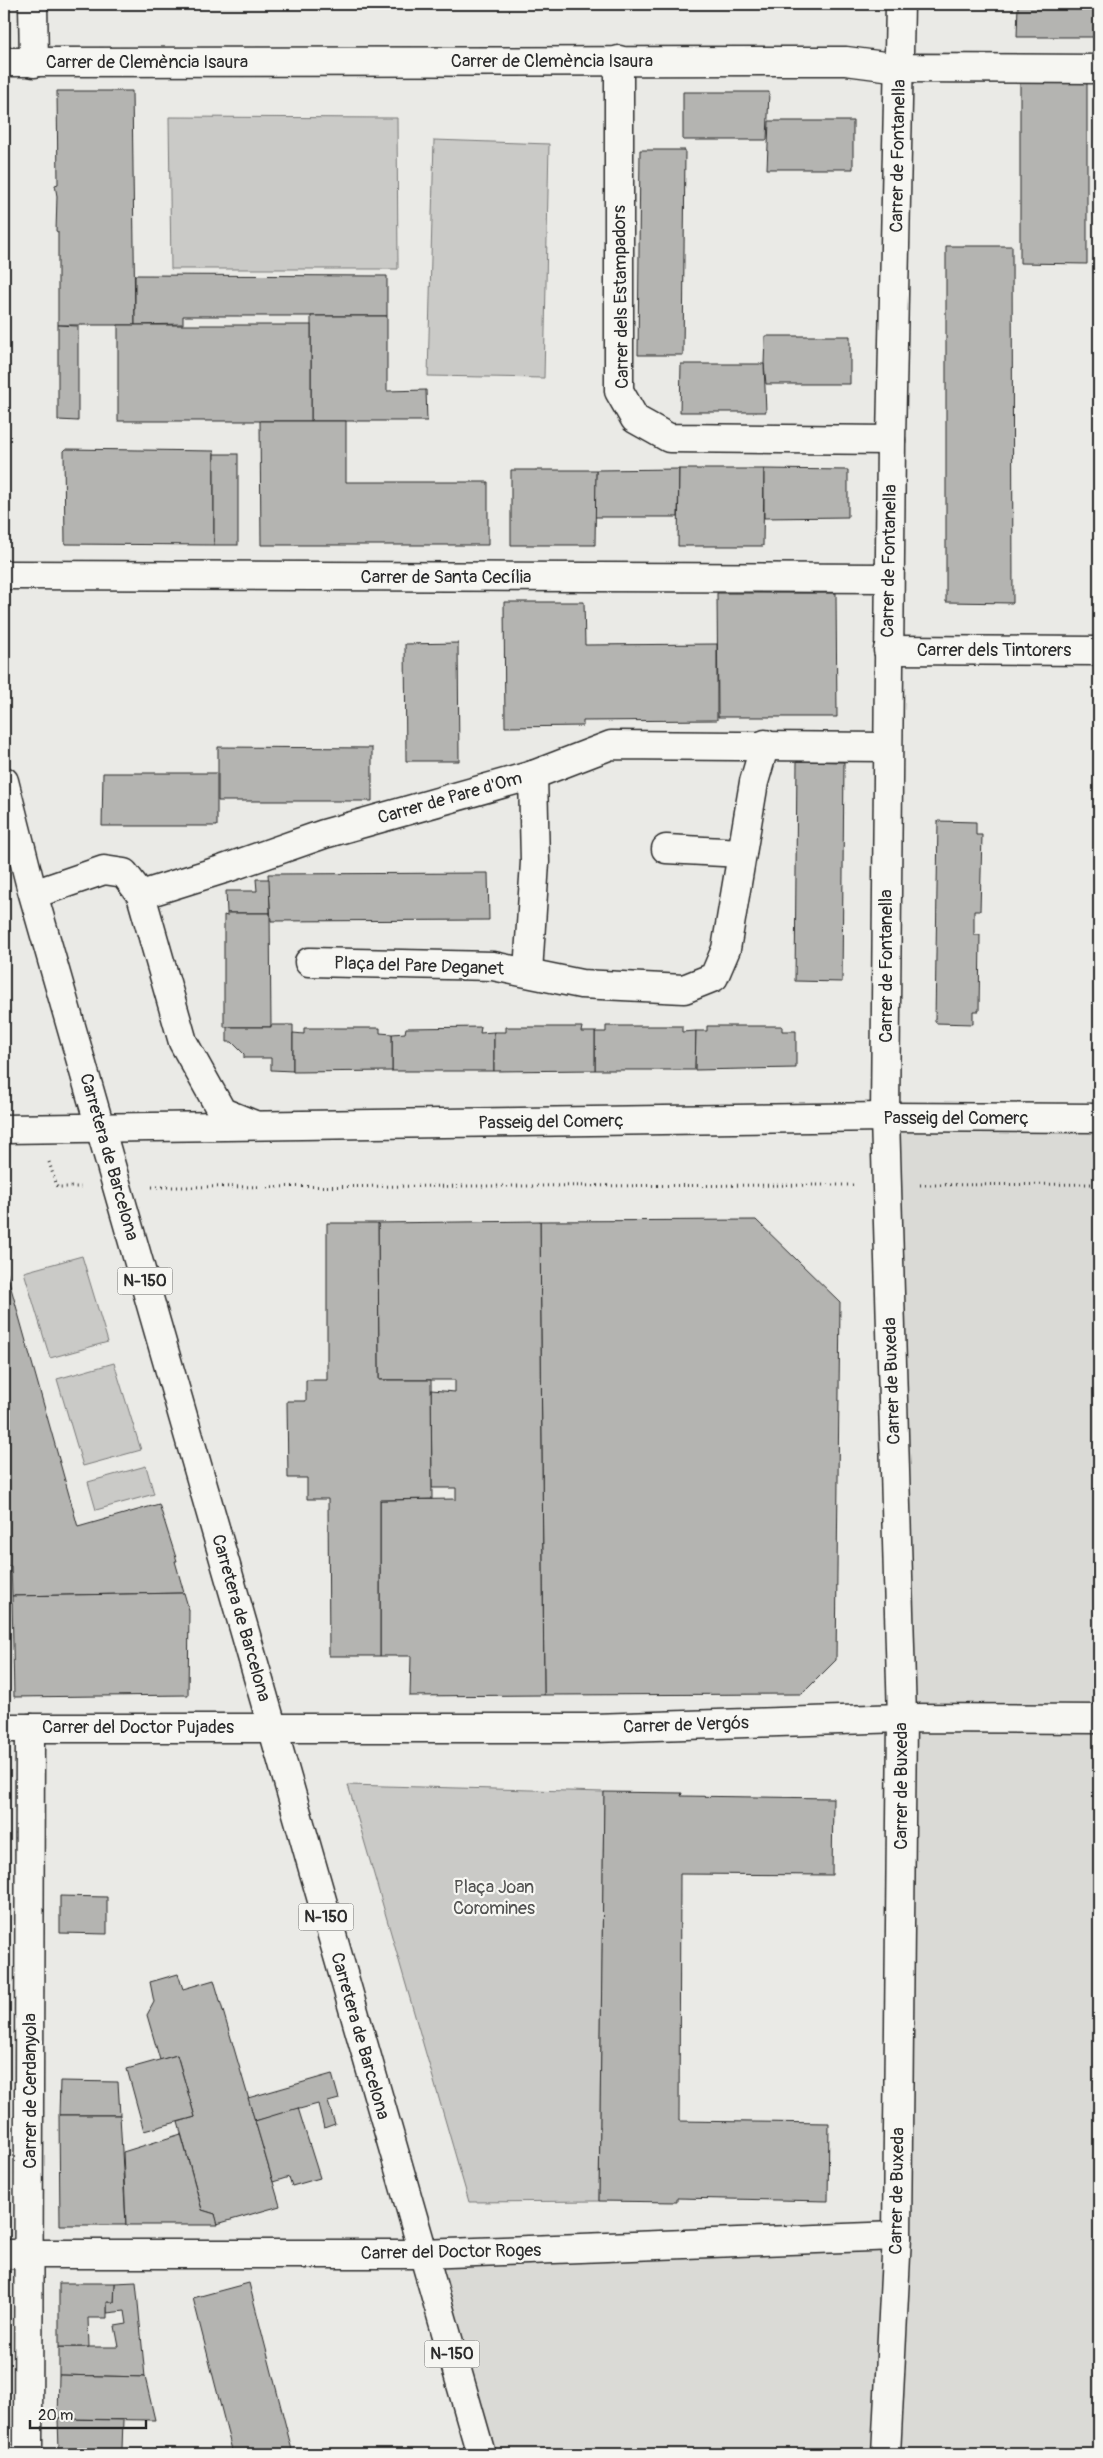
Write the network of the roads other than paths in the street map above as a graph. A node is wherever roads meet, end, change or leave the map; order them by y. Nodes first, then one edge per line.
1 (33, 4) edge
2 (900, 4) edge
3 (619, 60) junction
4 (4, 62) edge
5 (34, 63) junction
6 (900, 68) junction
7 (1099, 69) edge
8 (891, 440) junction
9 (4, 575) edge
10 (889, 578) junction
11 (888, 650) junction
12 (1099, 651) edge
13 (765, 744) junction
14 (887, 747) junction
15 (533, 775) junction
16 (4, 781) edge
17 (666, 849) dead end
18 (742, 853) junction
19 (34, 894) junction
20 (141, 895) junction
21 (309, 962) dead end
22 (528, 972) junction
23 (885, 1117) junction
24 (1099, 1118) edge
25 (258, 1126) junction
26 (101, 1128) junction
27 (4, 1129) edge
28 (902, 1718) junction
29 (1099, 1719) edge
30 (272, 1727) junction
31 (17, 1728) edge
32 (897, 2236) junction
33 (17, 2254) edge
34 (422, 2254) junction
35 (28, 2454) edge
36 (481, 2454) edge
37 (886, 2454) edge

1 - 5 street
2 - 6 street, Carrer de Fontanella
3 - 5 street, Carrer de Clemència Isaura
3 - 6 street, Carrer de Clemència Isaura
3 - 8 street, Carrer dels Estampadors
4 - 5 street, Carrer de Clemència Isaura
6 - 7 street, Carrer de Clemència Isaura
6 - 8 street, Carrer de Fontanella
8 - 10 street, Carrer de Fontanella
9 - 10 street, Carrer de Santa Cecília
10 - 11 street, Carrer de Fontanella
11 - 12 street, Carrer dels Tintorers
11 - 14 street, Carrer de Fontanella
13 - 14 street, Carrer de Pare d'Om
13 - 15 street, Carrer de Pare d'Om
13 - 18 street, Plaça del Pare Deganet
14 - 23 street, Carrer de Fontanella
15 - 20 street, Carrer de Pare d'Om
15 - 22 street, Plaça del Pare Deganet
16 - 19 street, Carretera de Barcelona / N-150
17 - 18 street
18 - 22 street, Plaça del Pare Deganet
19 - 20 street
19 - 26 street, Carretera de Barcelona / N-150
20 - 25 street
21 - 22 street, Plaça del Pare Deganet
23 - 24 street, Passeig del Comerç
23 - 25 street, Passeig del Comerç
23 - 28 street, Carrer de Buxeda
25 - 26 street, Passeig del Comerç
26 - 27 street, Passeig del Comerç
26 - 30 street, Carretera de Barcelona / N-150
28 - 29 street, Carrer de Vergós
28 - 30 street, Carrer de Vergós
28 - 32 street, Carrer de Buxeda
30 - 31 street, Carrer del Doctor Pujades
30 - 34 street, Carretera de Barcelona / N-150
31 - 33 street, Carrer de Cerdanyola
32 - 34 street, Carrer del Doctor Roges
32 - 37 street, Carrer de Buxeda
33 - 34 street, Carrer del Doctor Roges
33 - 35 street, Carrer de Cerdanyola
34 - 36 street, Carretera de Barcelona / N-150

